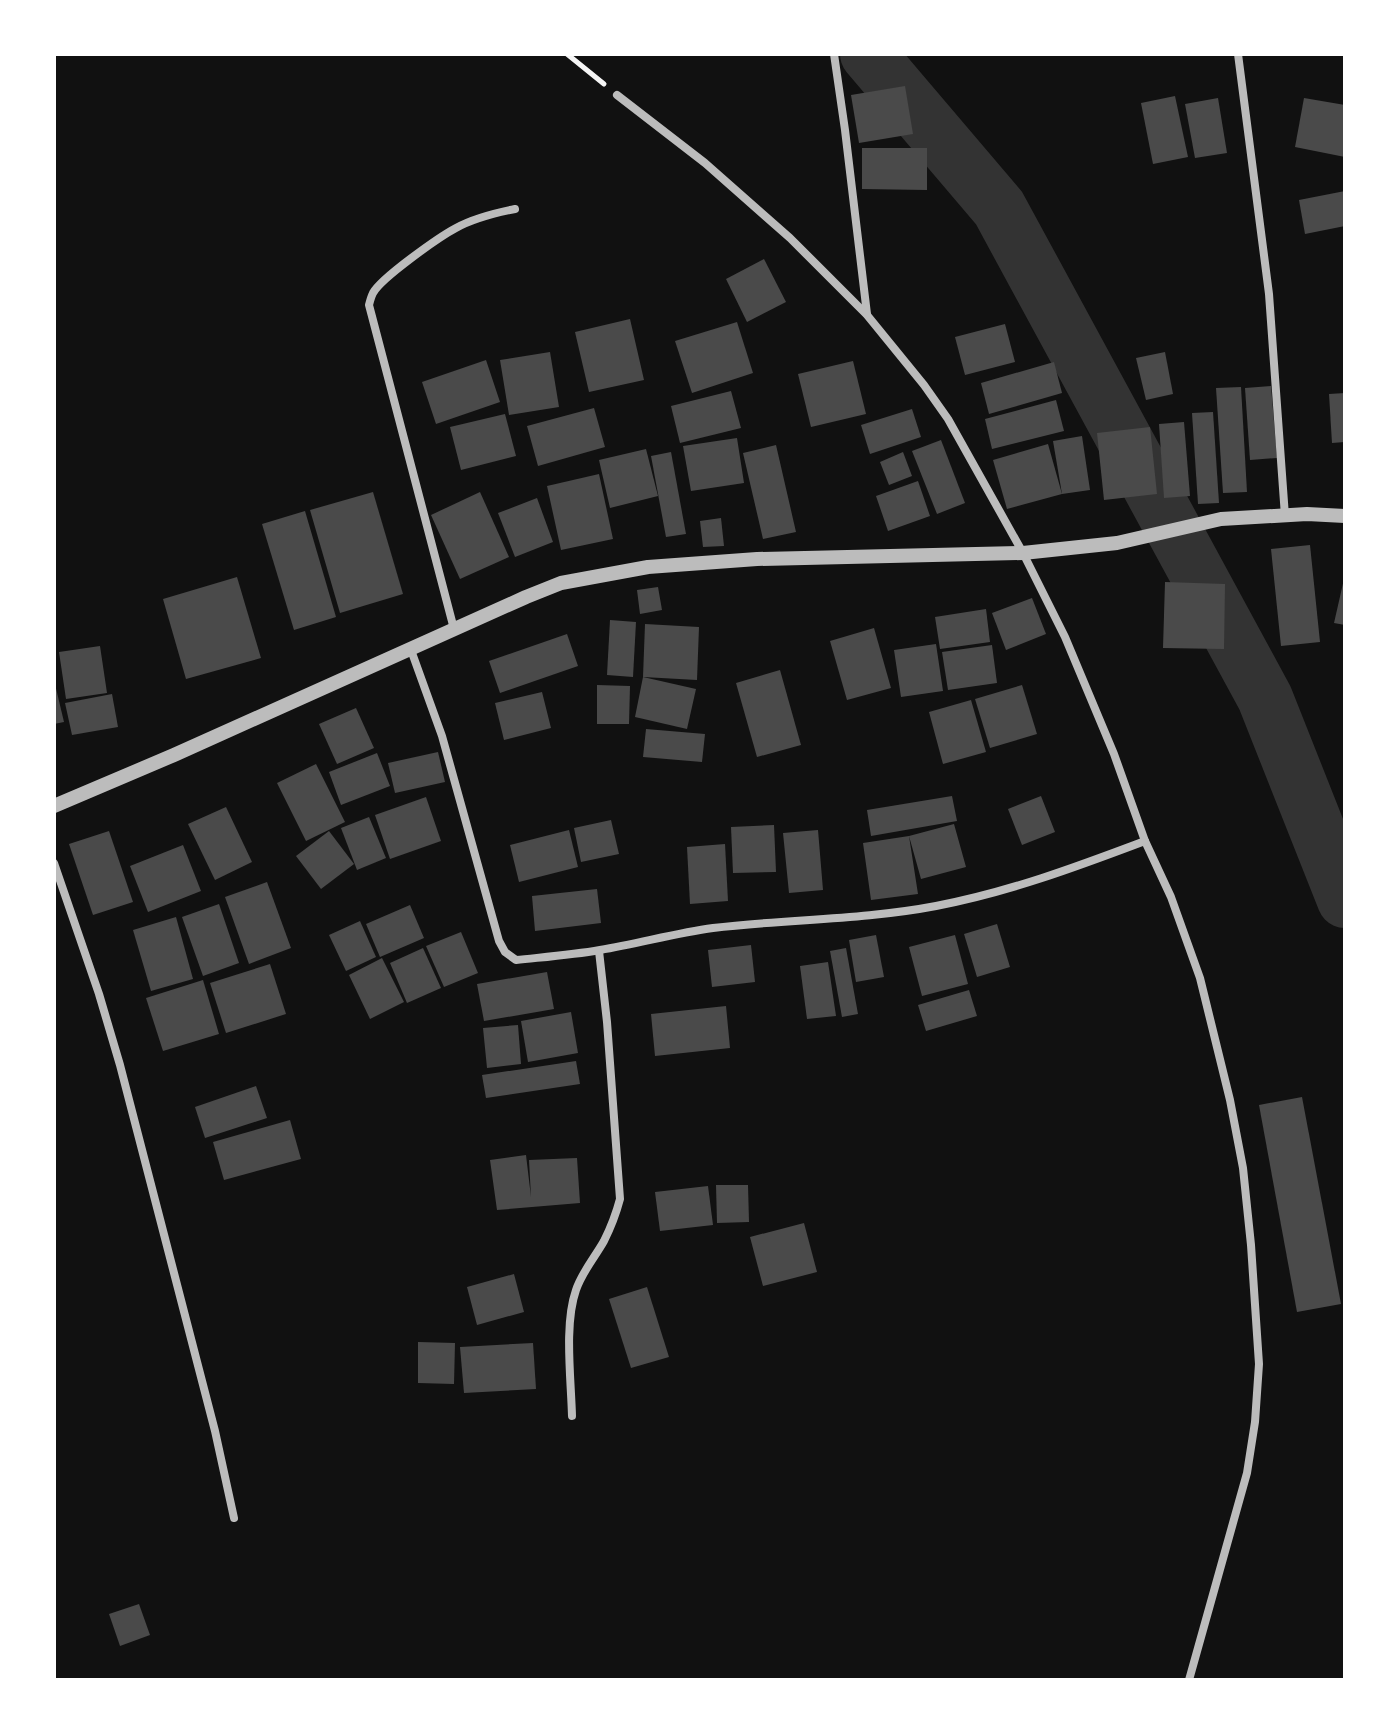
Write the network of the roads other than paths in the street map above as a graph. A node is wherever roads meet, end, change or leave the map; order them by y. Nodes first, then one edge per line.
1 (834, 54) edge
2 (1238, 54) edge
3 (617, 95) road end
4 (515, 209) dead end
5 (867, 315) junction
6 (1285, 516) junction
7 (1345, 516) edge
8 (1023, 553) junction
9 (454, 629) junction
10 (411, 650) junction
11 (54, 806) edge
12 (1145, 841) junction
13 (54, 863) edge
14 (599, 951) junction
15 (572, 1416) dead end
16 (234, 1518) dead end
17 (1189, 1680) edge

1 - 5 street
2 - 6 street
3 - 5 street
4 - 9 street
5 - 8 street
6 - 7 street
6 - 8 street
8 - 9 street
8 - 12 street
9 - 10 street
10 - 11 street
10 - 14 street
12 - 14 street
12 - 17 street
13 - 16 street
14 - 15 street

